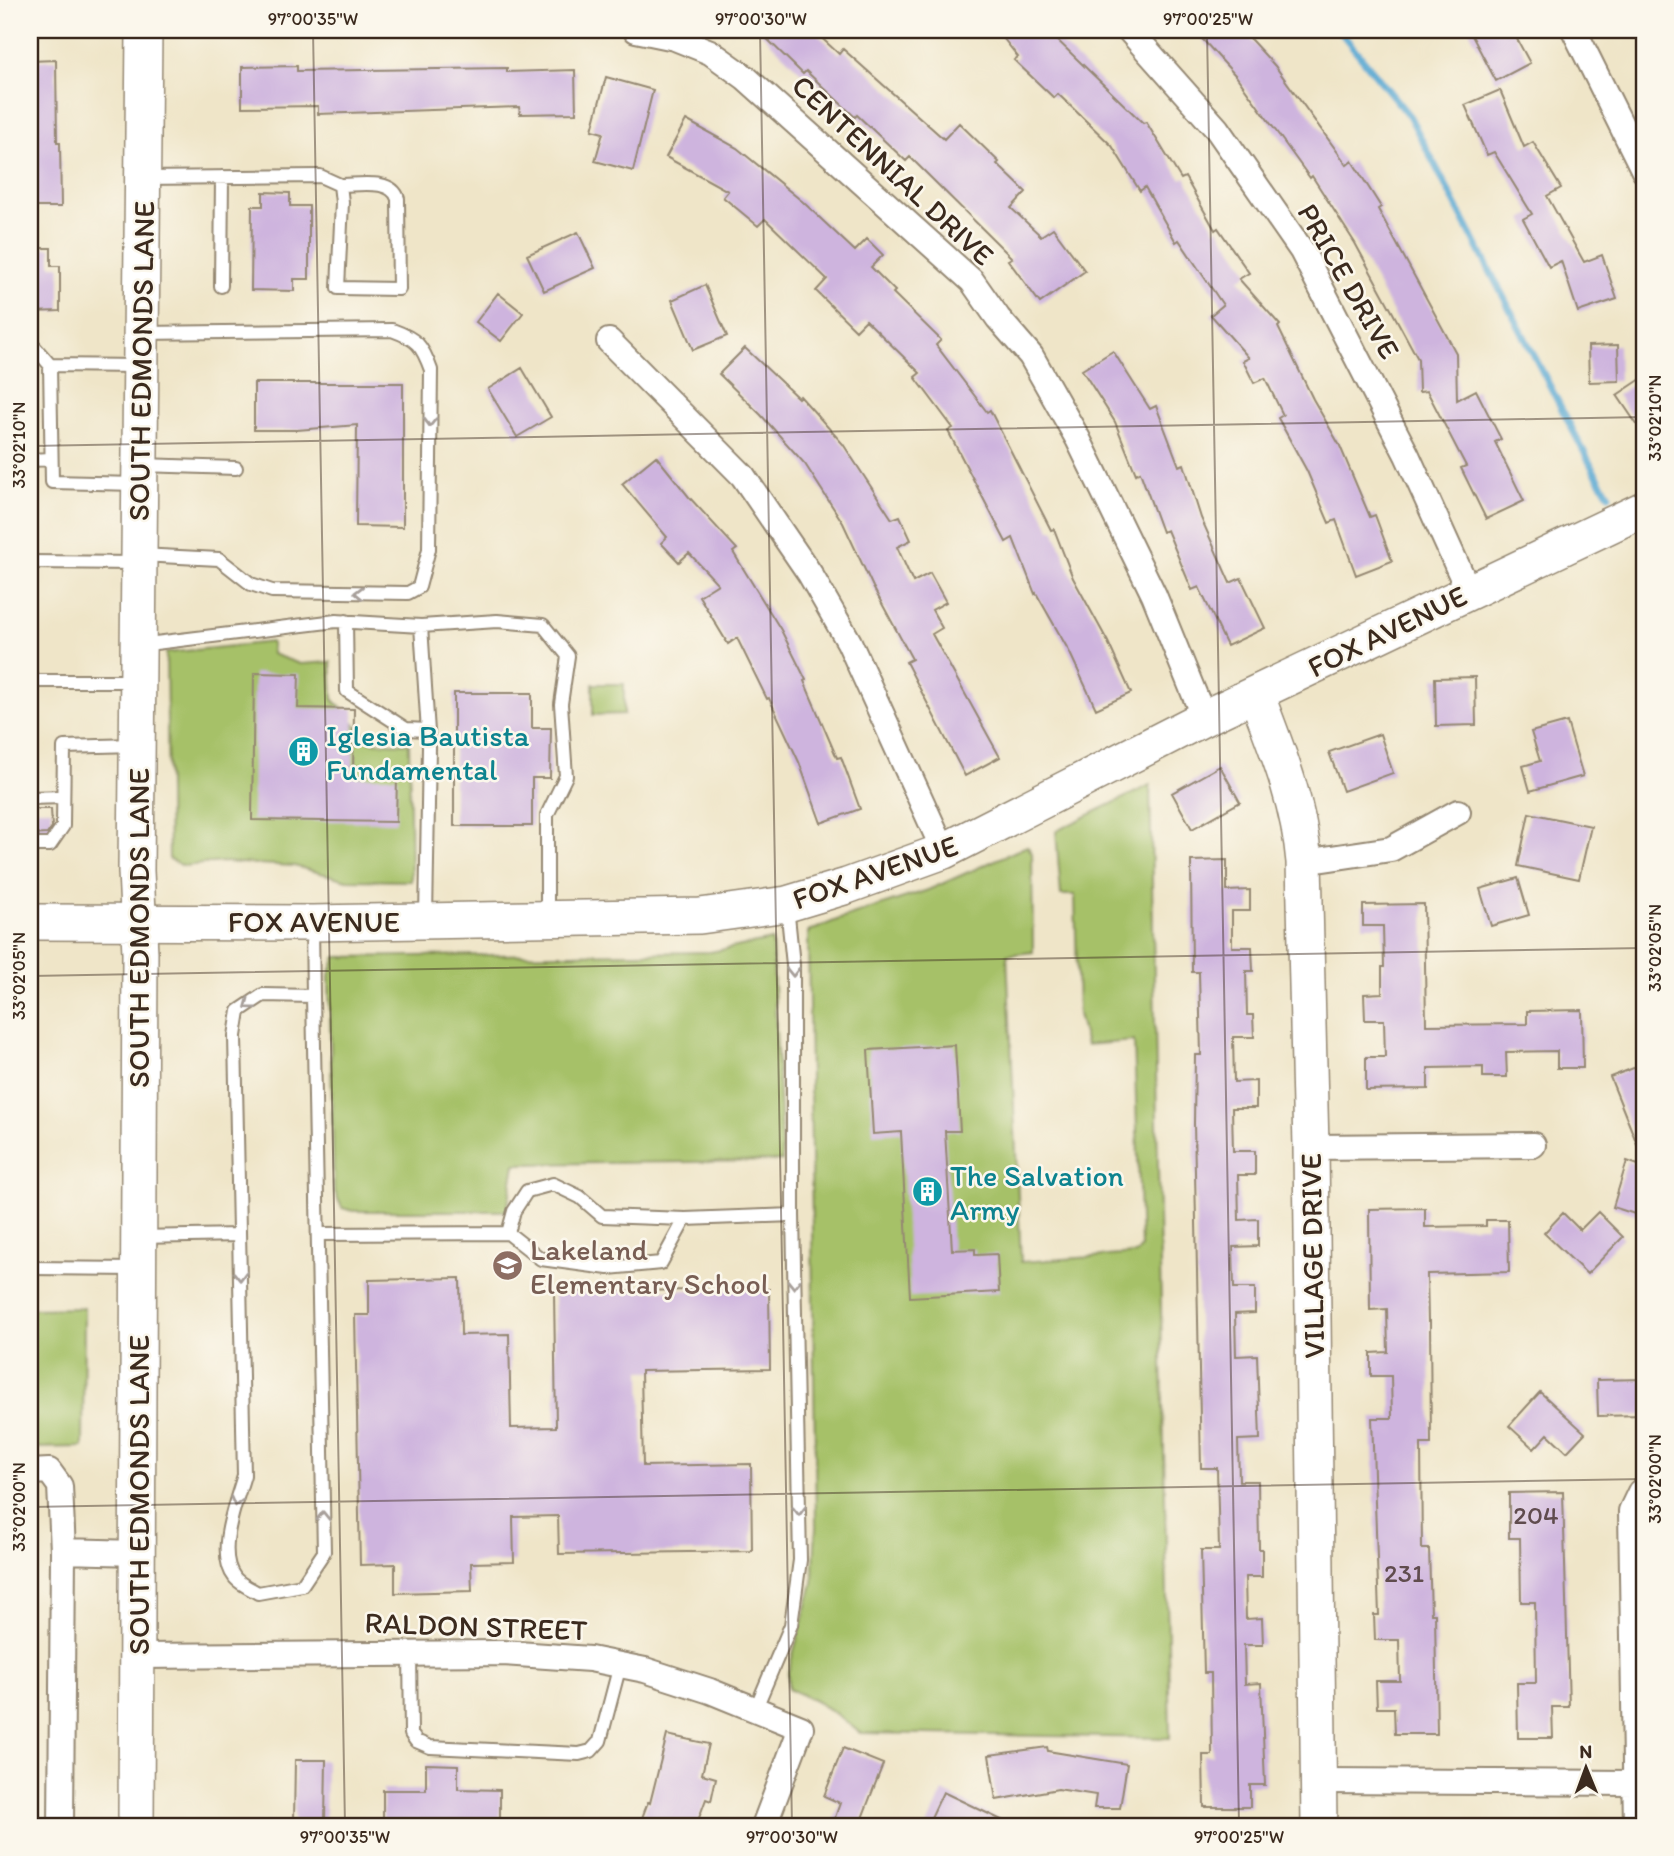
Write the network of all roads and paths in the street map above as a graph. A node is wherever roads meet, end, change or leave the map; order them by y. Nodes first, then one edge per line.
1 (144, 30) edge
2 (636, 30) edge
3 (1129, 30) edge
4 (1574, 30) edge
5 (1644, 171) edge
6 (222, 177) junction
7 (143, 178) junction
8 (340, 185) junction
9 (221, 286) dead end
10 (610, 341) dead end
11 (30, 342) edge
12 (141, 349) junction
13 (50, 365) junction
14 (51, 459) junction
15 (30, 460) edge
16 (236, 468) dead end
17 (140, 475) junction
18 (1644, 509) edge
19 (139, 559) junction
20 (30, 562) edge
21 (1469, 592) junction
22 (346, 621) junction
23 (421, 626) junction
24 (138, 645) junction
25 (30, 681) edge
26 (138, 681) junction
27 (1256, 694) junction
28 (1204, 718) junction
29 (428, 730) junction
30 (138, 745) junction
31 (64, 797) junction
32 (30, 798) edge
33 (1458, 812) dead end
34 (30, 845) edge
35 (944, 851) junction
36 (1304, 862) junction
37 (787, 904) junction
38 (547, 918) junction
39 (138, 921) junction
40 (426, 921) junction
41 (30, 922) edge
42 (312, 923) junction
43 (313, 996) junction
44 (1533, 1146) dead end
45 (1311, 1147) junction
46 (793, 1215) junction
47 (685, 1220) junction
48 (508, 1233) junction
49 (318, 1234) junction
50 (239, 1235) junction
51 (139, 1253) junction
52 (30, 1268) edge
53 (30, 1472) edge
54 (1644, 1490) edge
55 (63, 1551) junction
56 (137, 1553) junction
57 (410, 1653) junction
58 (137, 1656) junction
59 (620, 1665) junction
60 (755, 1710) junction
61 (1319, 1781) junction
62 (1635, 1783) junction
63 (61, 1826) edge
64 (136, 1826) edge
65 (764, 1826) edge
66 (1319, 1826) edge
67 (1636, 1826) edge

1 - 7 street, SOUTH EDMONDS LANE
2 - 28 street, CENTENNIAL DRIVE
3 - 21 street, PRICE DRIVE
4 - 5 street
6 - 7 lane
6 - 8 lane
6 - 9 lane
7 - 12 street, SOUTH EDMONDS LANE
8 - 8 lane
10 - 35 street
11 - 13 lane
12 - 13 lane
12 - 17 street, SOUTH EDMONDS LANE
12 -> 19 lane
13 - 14 lane
14 - 15 lane
14 - 17 lane
16 - 17 lane
17 - 19 street, SOUTH EDMONDS LANE
18 - 21 street, FOX AVENUE
19 - 20 lane
19 - 24 street, SOUTH EDMONDS LANE
21 - 27 street, FOX AVENUE
22 - 23 lane
22 - 24 lane
22 - 29 lane
23 - 29 lane
23 - 38 lane
24 - 26 street, SOUTH EDMONDS LANE
25 - 26 lane
26 - 30 street, SOUTH EDMONDS LANE
27 - 28 street, FOX AVENUE
27 - 36 street, VILLAGE DRIVE
28 - 35 street, FOX AVENUE
29 - 40 lane
30 - 31 lane
30 - 39 street, SOUTH EDMONDS LANE
31 - 32 lane
31 - 34 lane
33 - 36 street
35 - 37 street, FOX AVENUE
36 - 45 street, VILLAGE DRIVE
37 - 38 street, FOX AVENUE
37 -> 46 lane
38 - 40 street, FOX AVENUE
39 - 41 street, FOX AVENUE
39 - 42 street, FOX AVENUE
39 - 51 street, SOUTH EDMONDS LANE
40 - 42 street, FOX AVENUE
42 - 43 lane
43 - 49 lane
43 -> 50 lane
44 - 45 street
45 - 61 street, VILLAGE DRIVE
46 - 47 lane
46 -> 60 lane
47 - 48 lane
47 - 48 lane
48 - 49 lane
50 -> 49 lane
50 - 51 lane
51 - 52 lane
51 - 56 street, SOUTH EDMONDS LANE
53 - 55 street
54 - 62 street
55 - 56 street
55 - 63 street
56 - 58 street, SOUTH EDMONDS LANE
57 - 58 street, RALDON STREET
57 - 59 street, RALDON STREET
57 - 59 lane
58 - 64 street, SOUTH EDMONDS LANE
59 - 60 street, RALDON STREET
60 - 65 street, RALDON STREET
61 - 62 street
61 - 66 street, VILLAGE DRIVE
62 - 67 street

